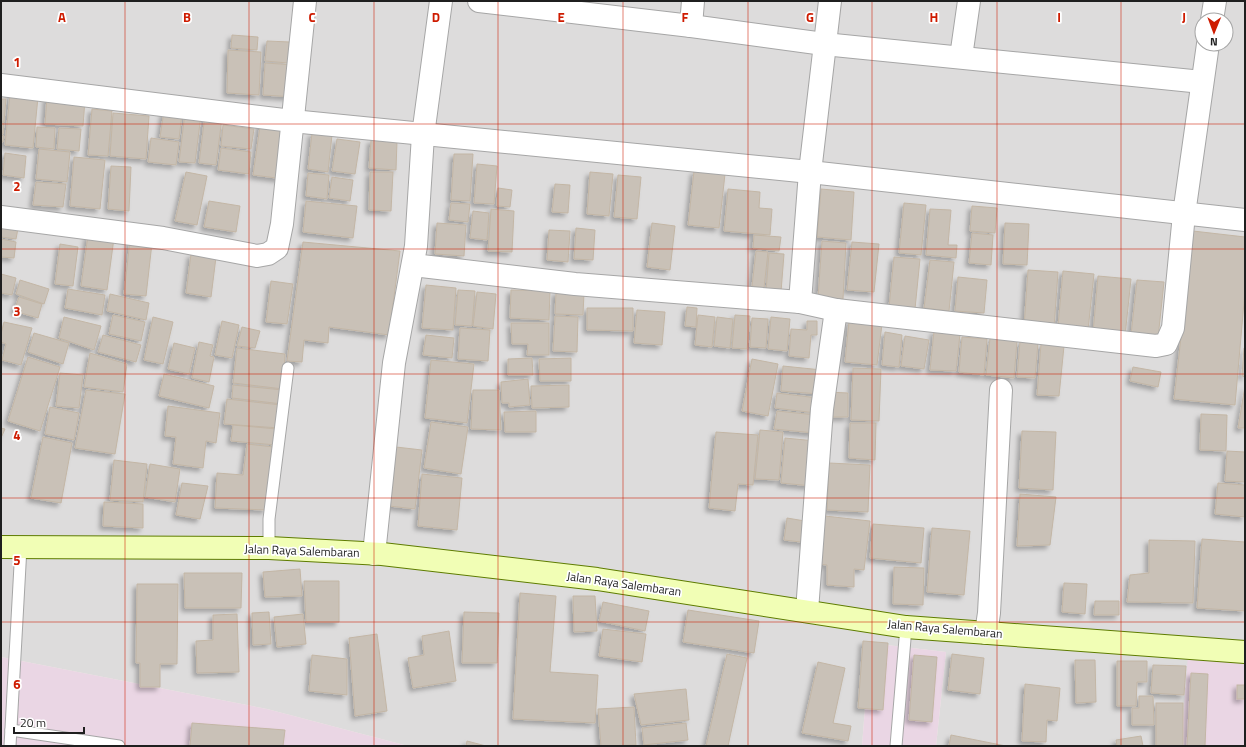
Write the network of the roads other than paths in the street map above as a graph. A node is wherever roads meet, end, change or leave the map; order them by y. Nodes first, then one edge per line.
1 (305, 1) edge
2 (441, 1) edge
3 (479, 1) edge
4 (693, 1) edge
5 (830, 1) edge
6 (969, 1) edge
7 (1215, 1) edge
8 (1213, 12) edge
9 (691, 26) junction
10 (824, 44) junction
11 (1207, 52) edge
12 (961, 57) junction
13 (1202, 82) junction
14 (1, 85) edge
15 (292, 121) junction
16 (423, 135) junction
17 (810, 172) junction
18 (1184, 214) junction
19 (1, 217) edge
20 (1245, 220) edge
21 (413, 265) junction
22 (800, 302) junction
23 (836, 310) junction
24 (288, 368) dead end
25 (1001, 390) dead end
26 (11, 547) edge
27 (269, 548) junction
28 (374, 554) junction
29 (807, 611) junction
30 (906, 627) junction
31 (986, 633) junction
32 (1245, 652) edge
33 (11, 730) junction
34 (10, 746) edge
35 (119, 746) edge
36 (896, 746) edge

1 - 15 street
2 - 16 street
3 - 9 street
4 - 9 street
5 - 10 street
6 - 12 street
7 - 8 street
9 - 10 street
10 - 12 street
10 - 17 street
11 - 13 street
12 - 13 street
13 - 18 street
14 - 15 street
15 - 16 street
15 - 19 street
16 - 17 street
16 - 21 street
17 - 18 street
17 - 22 street
18 - 20 street
18 - 23 street
21 - 22 street
21 - 28 street
22 - 23 street
23 - 29 street
24 - 27 lane
25 - 31 street
26 - 27 main road, Jalan Raya Salembaran
26 - 33 lane
27 - 28 main road, Jalan Raya Salembaran
28 - 29 main road, Jalan Raya Salembaran
29 - 30 main road, Jalan Raya Salembaran
30 - 31 main road, Jalan Raya Salembaran
30 - 36 lane
31 - 32 main road, Jalan Raya Salembaran
33 - 34 lane
33 - 35 lane

